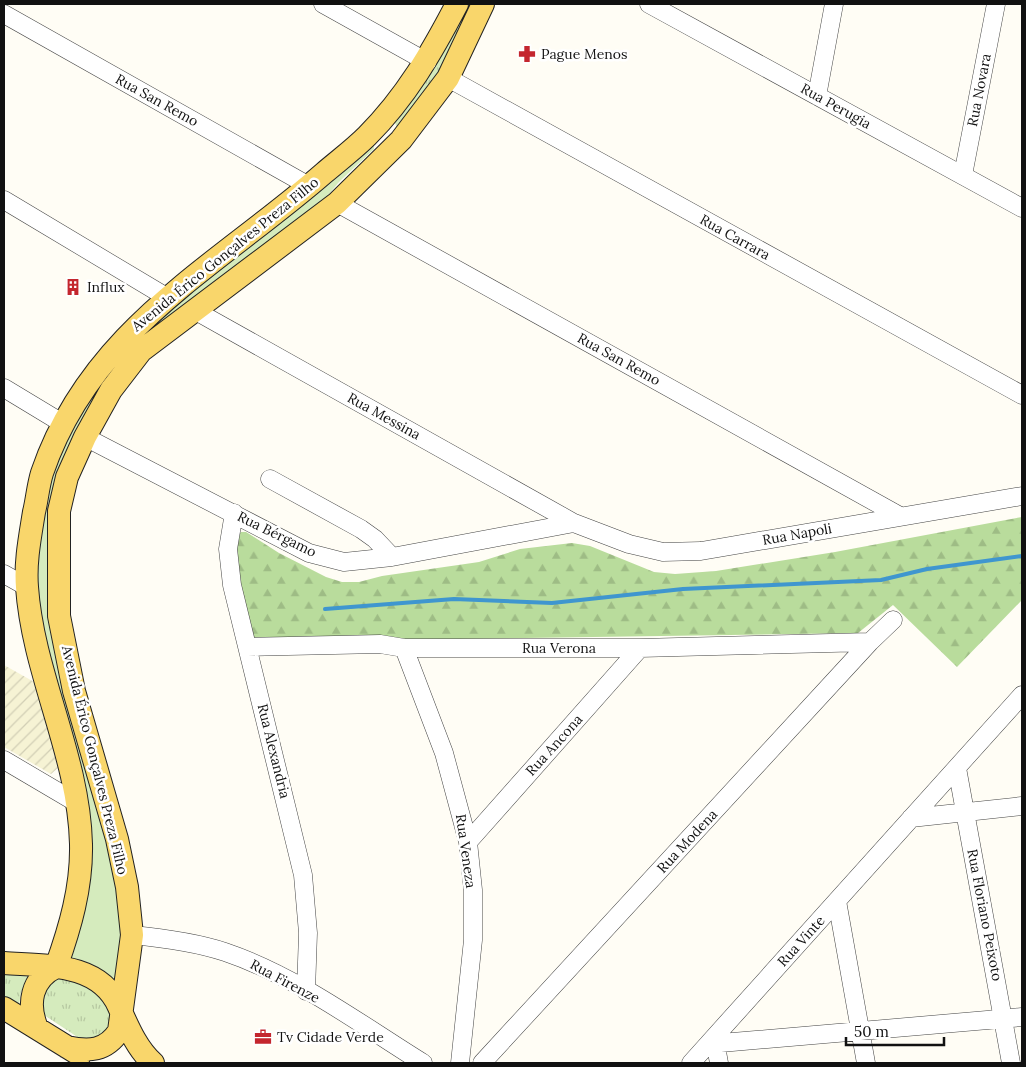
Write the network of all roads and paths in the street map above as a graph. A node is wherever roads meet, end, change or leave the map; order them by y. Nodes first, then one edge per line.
1 (323, 4) edge
2 (457, 4) edge
3 (483, 4) edge
4 (649, 4) edge
5 (834, 4) edge
6 (996, 4) edge
7 (667, 8) edge
8 (4, 14) edge
9 (427, 62) junction
10 (448, 78) junction
11 (817, 96) junction
12 (389, 112) junction
13 (366, 138) junction
14 (402, 138) junction
15 (380, 161) junction
16 (963, 175) junction
17 (309, 186) junction
18 (4, 200) edge
19 (337, 203) junction
20 (1022, 208) edge
21 (168, 298) junction
22 (194, 310) junction
23 (4, 388) edge
24 (1022, 395) edge
25 (62, 423) junction
26 (85, 436) junction
27 (270, 479) dead end
28 (1022, 496) edge
29 (234, 513) junction
30 (900, 516) junction
31 (574, 523) junction
32 (392, 557) junction
33 (4, 574) edge
34 (27, 587) junction
35 (893, 620) dead end
36 (870, 642) junction
37 (248, 647) junction
38 (404, 648) junction
39 (640, 648) junction
40 (1022, 695) edge
41 (4, 760) edge
42 (957, 768) junction
43 (77, 803) junction
44 (1022, 806) edge
45 (966, 812) junction
46 (911, 818) junction
47 (468, 842) junction
48 (837, 901) junction
49 (132, 935) junction
50 (4, 963) edge
51 (56, 967) junction
52 (306, 991) junction
53 (4, 1008) edge
54 (121, 1013) junction
55 (1022, 1017) edge
56 (1004, 1018) junction
57 (37, 1028) junction
58 (860, 1031) junction
59 (709, 1044) junction
60 (67, 1047) junction
61 (94, 1063) edge
62 (153, 1063) edge
63 (424, 1063) edge
64 (460, 1063) edge
65 (482, 1063) edge
66 (691, 1063) edge
67 (719, 1063) edge
68 (866, 1063) edge
69 (1011, 1063) edge

1 - 9 street
2 - 9 main road, Avenida Érico Gonçalves Preza Filho
3 - 10 main road, Avenida Érico Gonçalves Preza Filho
4 - 7 street, Rua Perugia
5 - 11 street
6 - 16 street, Rua Novara
7 - 11 street, Rua Perugia
8 - 17 street, Rua San Remo
9 - 12 main road, Avenida Érico Gonçalves Preza Filho
10 - 14 main road, Avenida Érico Gonçalves Preza Filho
10 - 24 street, Rua Carrara
11 - 16 street, Rua Perugia
12 - 13 main road, Avenida Érico Gonçalves Preza Filho
12 - 14 main road
13 - 15 main road
13 - 17 main road, Avenida Érico Gonçalves Preza Filho
14 - 15 main road, Avenida Érico Gonçalves Preza Filho
15 - 19 main road, Avenida Érico Gonçalves Preza Filho
16 - 20 street, Rua Perugia
17 - 21 main road, Avenida Érico Gonçalves Preza Filho
18 - 21 street
19 - 22 main road, Avenida Érico Gonçalves Preza Filho
19 - 30 street, Rua San Remo
21 - 25 main road, Avenida Érico Gonçalves Preza Filho
22 - 26 main road, Avenida Érico Gonçalves Preza Filho
22 - 31 street, Rua Messina
23 - 25 street
25 - 34 main road, Avenida Érico Gonçalves Preza Filho
26 - 29 street, Rua Bérgamo
26 - 49 main road, Avenida Érico Gonçalves Preza Filho
27 - 32 street
28 - 30 street, Rua Napoli
29 - 32 street, Rua Bérgamo
29 - 37 street, Rua Alexandria
30 - 31 street, Rua Napoli
31 - 32 street, Rua Bérgamo
33 - 34 street
34 - 43 main road, Avenida Érico Gonçalves Preza Filho
35 - 36 street, Rua Modena
36 - 39 street, Rua Verona
36 - 65 street, Rua Modena
37 - 38 street, Rua Verona
37 - 52 street, Rua Alexandria
38 - 39 street, Rua Verona
38 - 47 street, Rua Veneza
39 - 47 street, Rua Ancona
40 - 42 street, Rua Vinte
41 - 43 street
42 - 45 street, Rua Floriano Peixoto
42 - 46 street, Rua Vinte
43 - 51 main road, Avenida Érico Gonçalves Preza Filho
44 - 45 street
45 - 46 street
45 - 56 street, Rua Floriano Peixoto
46 - 48 street, Rua Vinte
47 - 64 street, Rua Veneza
48 - 58 street
48 - 59 street, Rua Vinte
49 - 52 street, Rua Firenze
49 - 54 main road, Avenida Érico Gonçalves Preza Filho
50 - 51 main road
51 - 54 main road
51 - 57 main road
52 - 63 street, Rua Firenze
53 - 57 main road
54 - 60 main road
54 - 62 main road
55 - 56 street
56 - 58 street
56 - 69 street, Rua Floriano Peixoto
57 - 60 main road
58 - 59 street
58 - 68 street
59 - 66 street, Rua Vinte
59 - 67 street
60 - 61 main road

